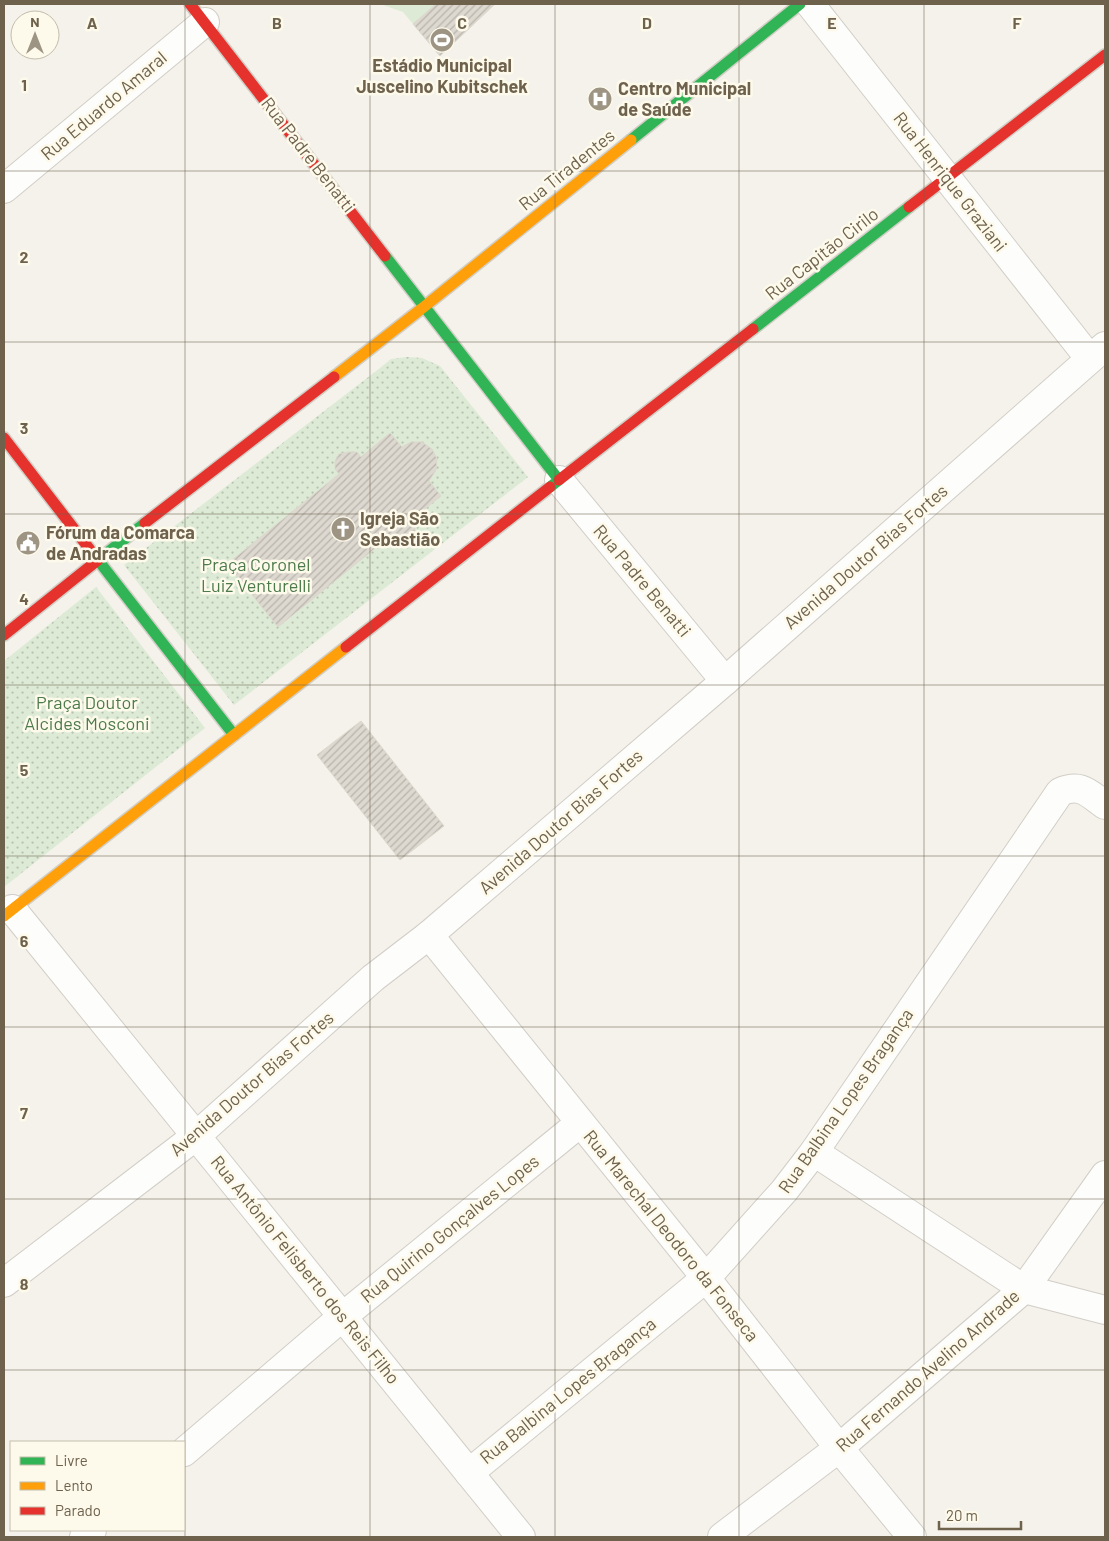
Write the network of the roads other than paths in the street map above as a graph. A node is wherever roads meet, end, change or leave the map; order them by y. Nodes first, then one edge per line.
1 (800, 4) edge
2 (810, 4) edge
3 (198, 13) edge
4 (1105, 54) edge
5 (948, 178) junction
6 (4, 189) edge
7 (425, 306) junction
8 (1098, 353) edge
9 (4, 438) edge
10 (559, 480) junction
11 (98, 560) junction
12 (4, 635) edge
13 (725, 681) junction
14 (234, 735) junction
15 (1105, 805) edge
16 (8, 913) edge
17 (429, 935) junction
18 (580, 1123) junction
19 (196, 1136) junction
20 (814, 1152) junction
21 (1105, 1175) edge
22 (706, 1278) junction
23 (4, 1284) edge
24 (1024, 1289) junction
25 (1105, 1310) edge
26 (342, 1317) junction
27 (839, 1448) junction
28 (185, 1451) edge
29 (468, 1472) junction
30 (521, 1537) edge
31 (722, 1537) edge
32 (912, 1537) edge

1 - 7 main road, Rua Tiradentes
2 - 5 street, Rua Henrique Graziani
3 - 6 street, Rua Eduardo Amaral
3 - 7 main road, Rua Padre Benatti
4 - 5 main road, Rua Capitão Cirilo
5 - 8 street, Rua Henrique Graziani
5 - 10 main road, Rua Capitão Cirilo
7 - 10 main road
7 - 11 main road
8 - 13 street, Avenida Doutor Bias Fortes
9 - 11 main road
10 - 13 street, Rua Padre Benatti
10 - 14 main road
11 - 12 main road
11 - 14 main road
13 - 17 street, Avenida Doutor Bias Fortes
14 - 16 main road
15 - 20 street, Rua Balbina Lopes Bragança
16 - 19 street, Rua Antônio Felisberto dos Reis Filho
17 - 18 street, Rua Marechal Deodoro da Fonseca
17 - 19 street, Avenida Doutor Bias Fortes
18 - 22 street, Rua Marechal Deodoro da Fonseca
18 - 26 street, Rua Quirino Gonçalves Lopes
19 - 23 street, Avenida Doutor Bias Fortes
19 - 26 street, Rua Antônio Felisberto dos Reis Filho
20 - 22 street, Rua Balbina Lopes Bragança
20 - 24 street
21 - 24 street, Rua Fernando Avelino Andrade
22 - 27 street, Rua Marechal Deodoro da Fonseca
22 - 29 street, Rua Balbina Lopes Bragança
24 - 25 street
24 - 27 street, Rua Fernando Avelino Andrade
26 - 28 street, Rua Quirino Gonçalves Lopes
26 - 29 street, Rua Antônio Felisberto dos Reis Filho
27 - 31 street, Rua Fernando Avelino Andrade
27 - 32 street, Rua Marechal Deodoro da Fonseca
29 - 30 street, Rua Antônio Felisberto dos Reis Filho

